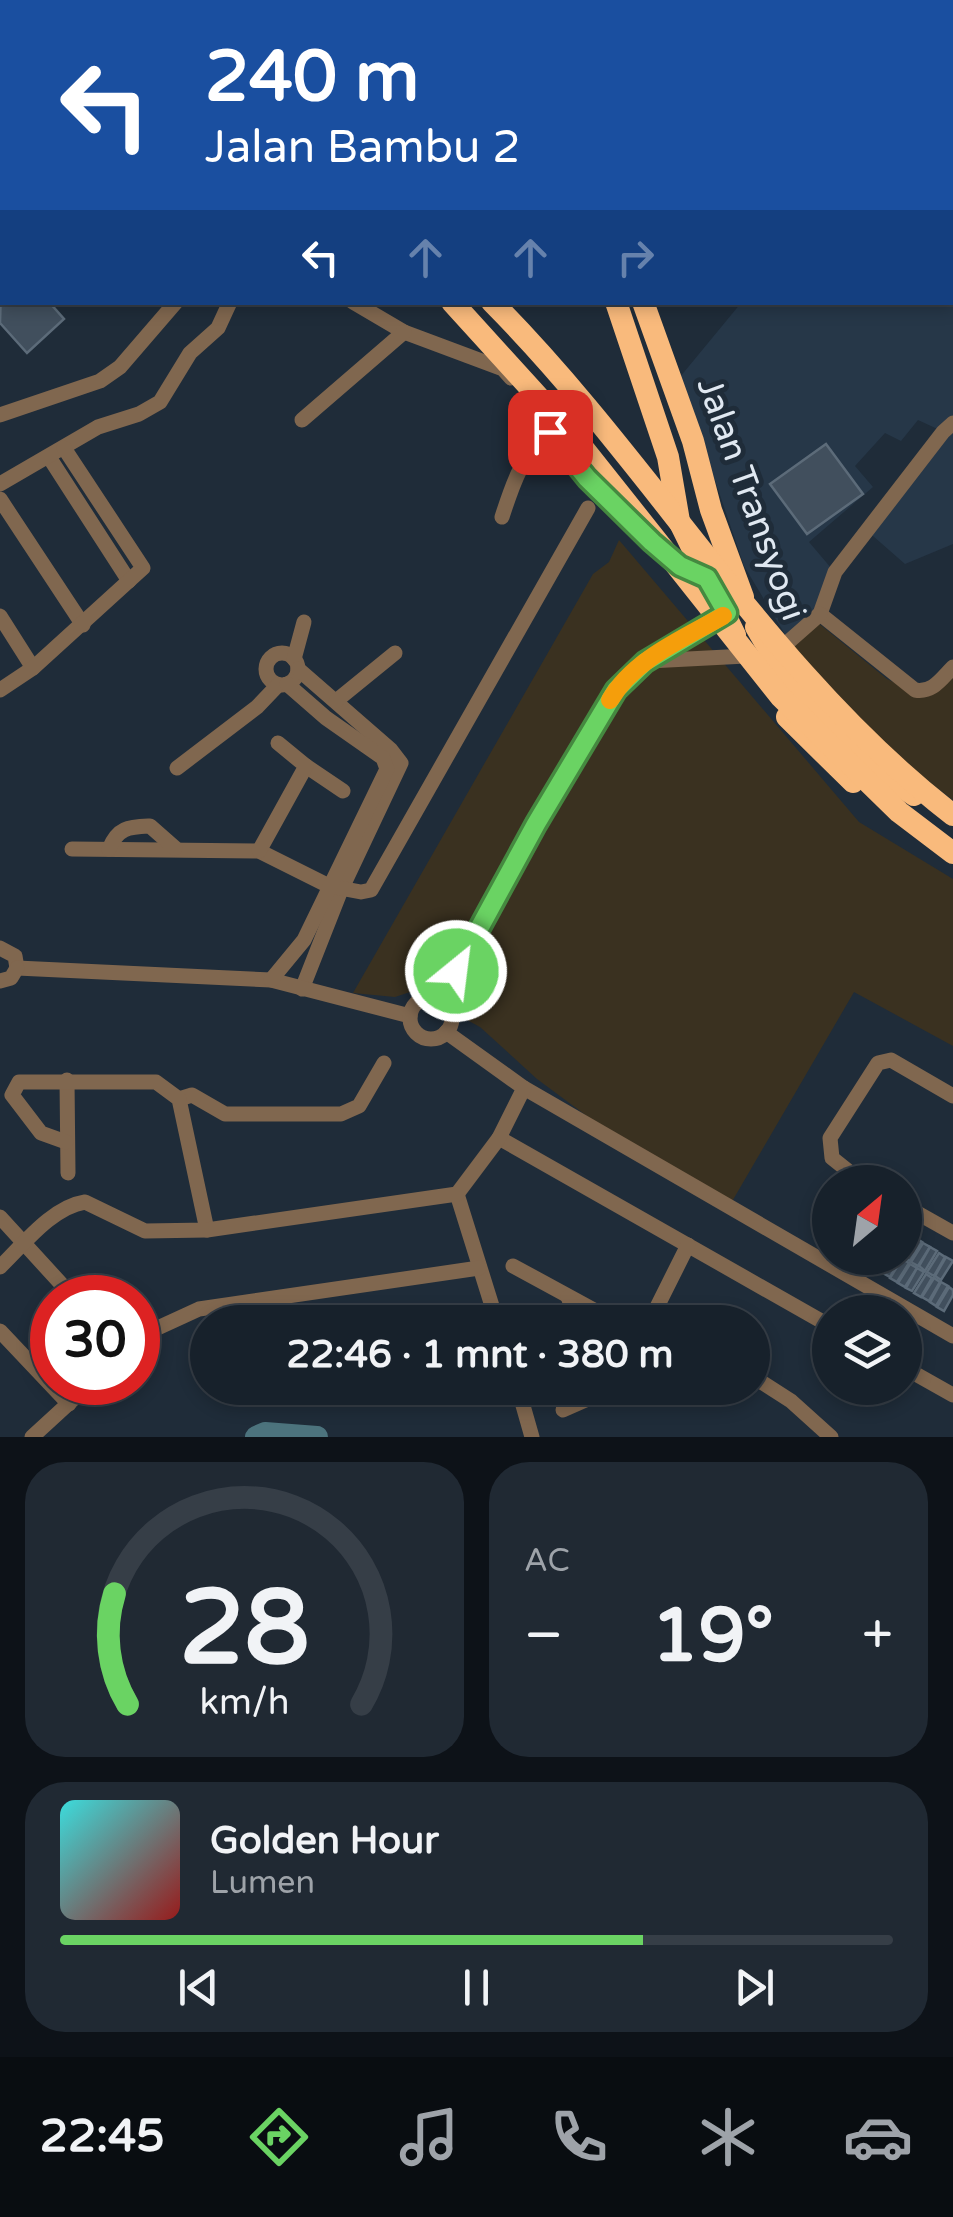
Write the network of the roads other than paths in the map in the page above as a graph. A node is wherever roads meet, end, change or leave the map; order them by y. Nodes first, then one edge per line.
1 (173, 305) edge
2 (229, 305) edge
3 (358, 305) edge
4 (455, 305) edge
5 (495, 305) edge
6 (617, 305) edge
7 (644, 305) edge
8 (404, 332) junction
9 (0, 415) edge
10 (302, 420) dead end
11 (953, 424) edge
12 (550, 432) junction
13 (64, 448) junction
14 (49, 457) junction
15 (0, 484) edge
16 (0, 499) edge
17 (588, 508) dead end
18 (502, 517) dead end
19 (707, 578) junction
20 (129, 581) junction
21 (727, 613) junction
22 (820, 614) junction
23 (0, 616) edge
24 (304, 622) dead end
25 (83, 625) junction
26 (395, 653) dead end
27 (746, 656) junction
28 (772, 656) junction
29 (645, 662) junction
30 (296, 664) junction
31 (953, 667) edge
32 (33, 668) junction
33 (283, 684) junction
34 (0, 690) edge
35 (336, 701) junction
36 (278, 742) dead end
37 (306, 766) junction
38 (178, 768) dead end
39 (343, 791) dead end
40 (953, 818) edge
41 (72, 849) dead end
42 (259, 851) junction
43 (953, 854) edge
44 (335, 888) junction
45 (0, 948) edge
46 (17, 968) junction
47 (271, 980) junction
48 (0, 981) edge
49 (302, 989) junction
50 (440, 1000) junction
51 (410, 1016) junction
52 (446, 1032) junction
53 (384, 1063) dead end
54 (67, 1080) junction
55 (524, 1088) junction
56 (953, 1096) edge
57 (179, 1099) junction
58 (499, 1138) junction
59 (66, 1142) junction
60 (841, 1165) edge
61 (68, 1172) dead end
62 (457, 1194) junction
63 (922, 1216) edge
64 (0, 1217) edge
65 (207, 1230) junction
66 (953, 1233) edge
67 (25, 1243) junction
68 (688, 1245) junction
69 (513, 1266) dead end
70 (0, 1267) edge
71 (479, 1268) junction
72 (54, 1275) edge
73 (568, 1296) junction
74 (491, 1305) edge
75 (571, 1305) edge
76 (585, 1305) edge
77 (661, 1305) edge
78 (812, 1316) edge
79 (160, 1327) edge
80 (0, 1330) edge
81 (953, 1336) edge
82 (30, 1362) edge
83 (922, 1378) edge
84 (770, 1388) edge
85 (953, 1396) edge
86 (69, 1405) edge
87 (523, 1405) edge
88 (573, 1405) edge
89 (563, 1410) dead end
90 (32, 1437) edge
91 (532, 1437) edge
92 (831, 1437) edge

1 - 9 street
2 - 13 street
3 - 8 street
4 - 43 highway, bridge
5 - 40 highway, bridge
6 - 19 highway, Jalan Transyogi
7 - 28 highway, Jalan Transyogi
8 - 10 street
8 - 12 street
11 - 22 street
12 - 18 street
12 - 19 street
13 - 14 street
13 - 20 street
14 - 15 street
14 - 20 street
16 - 25 street
17 - 44 street
19 - 21 highway, Jalan Transyogi
20 - 25 street
21 - 27 highway, Jalan Transyogi
21 - 29 street
22 - 28 street
22 - 31 street
23 - 32 street
24 - 30 street
25 - 32 street
26 - 35 street
27 - 29 street
27 - 43 highway, Jalan Transyogi
28 - 40 highway, Jalan Transyogi
29 - 50 street
30 - 33 street
30 - 33 street
30 - 35 street
32 - 34 street
33 - 38 street
33 - 44 street
35 - 44 street
36 - 37 street
37 - 39 street
37 - 42 street
41 - 42 street
42 - 44 street
44 - 47 street
44 - 49 street
45 - 46 street
46 - 47 street
46 - 48 street
47 - 49 street
49 - 51 street
50 - 51 street
50 - 52 street
51 - 52 street
52 - 55 street
53 - 57 street
54 - 57 street
54 - 59 street
54 - 59 street
55 - 58 street
55 - 81 street
56 - 60 street
57 - 65 street
58 - 62 street
58 - 68 street
59 - 61 street
62 - 65 street
62 - 71 street
63 - 66 street
64 - 67 street
65 - 67 street
67 - 70 street
67 - 72 street
68 - 77 street
68 - 78 street
69 - 73 street
71 - 74 street
71 - 79 street
73 - 75 street
73 - 76 street
80 - 82 street
83 - 85 street
84 - 92 street
86 - 90 street
87 - 91 street
88 - 89 street

